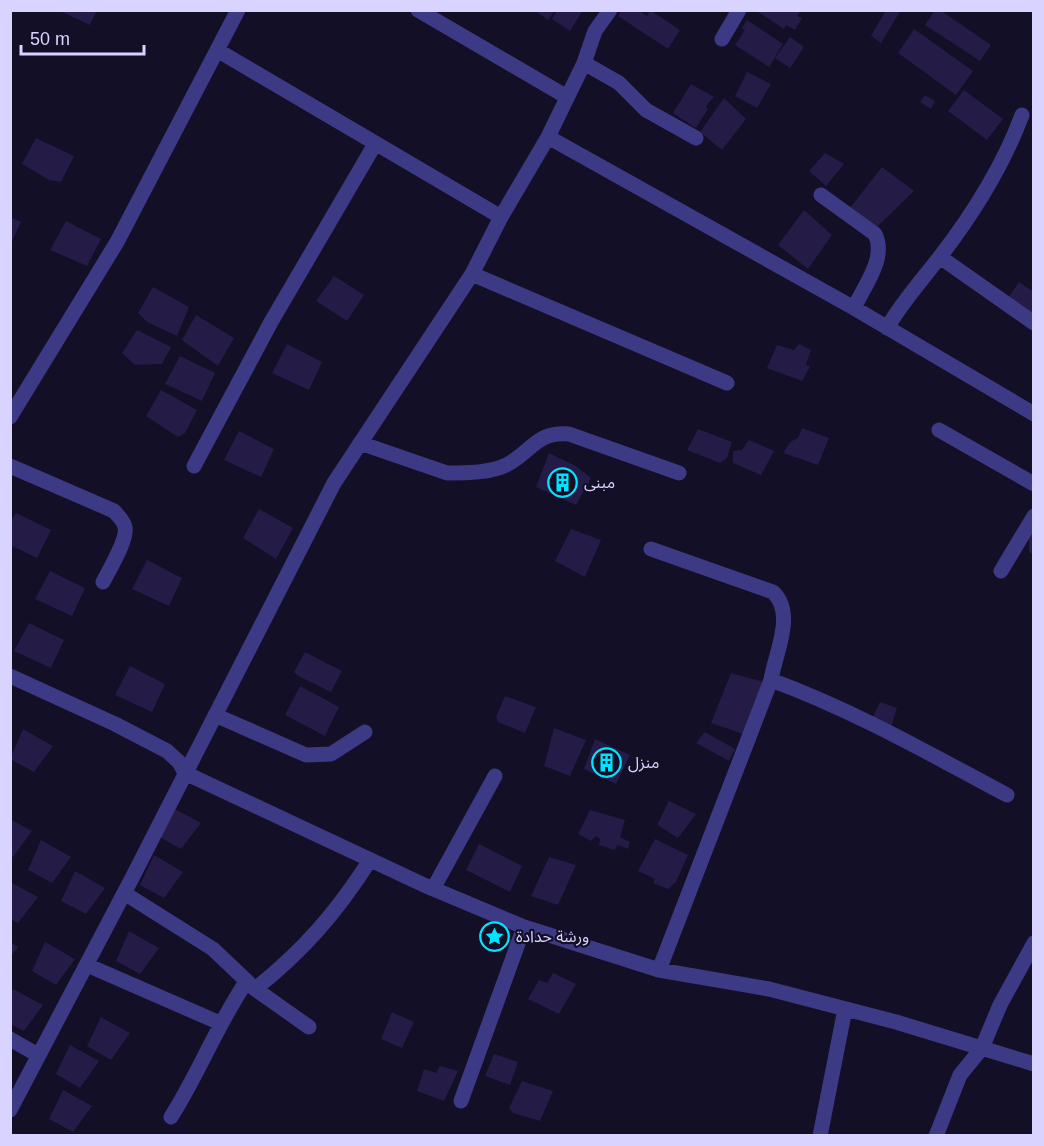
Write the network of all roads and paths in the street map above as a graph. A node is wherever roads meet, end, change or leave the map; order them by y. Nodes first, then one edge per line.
1 (238, 10) edge
2 (418, 10) edge
3 (610, 10) edge
4 (739, 10) edge
5 (722, 39) dead end
6 (218, 50) junction
7 (584, 63) junction
8 (567, 97) junction
9 (1022, 115) dead end
10 (548, 137) junction
11 (696, 138) dead end
12 (375, 144) junction
13 (821, 195) dead end
14 (501, 217) junction
15 (939, 257) junction
16 (472, 274) junction
17 (854, 308) junction
18 (1034, 323) edge
19 (887, 327) junction
20 (727, 383) dead end
21 (1034, 414) edge
22 (10, 417) edge
23 (939, 430) dead end
24 (360, 443) junction
25 (10, 466) edge
26 (194, 466) dead end
27 (679, 473) dead end
28 (1034, 484) edge
29 (1034, 516) edge
30 (651, 549) dead end
31 (1001, 571) dead end
32 (104, 582) dead end
33 (10, 676) edge
34 (771, 680) junction
35 (215, 715) junction
36 (365, 732) dead end
37 (185, 773) junction
38 (495, 776) dead end
39 (1007, 795) dead end
40 (370, 860) junction
41 (434, 889) junction
42 (124, 893) junction
43 (524, 927) junction
44 (1034, 943) edge
45 (87, 965) junction
46 (659, 970) junction
47 (250, 985) junction
48 (845, 1009) junction
49 (220, 1023) junction
50 (309, 1027) dead end
51 (10, 1039) edge
52 (982, 1048) junction
53 (38, 1055) junction
54 (1034, 1064) edge
55 (460, 1101) dead end
56 (10, 1110) edge
57 (171, 1117) dead end
58 (820, 1136) edge
59 (936, 1136) edge

1 - 6 street
2 - 8 street
3 - 7 street
4 - 5 street
6 - 12 street
6 - 22 street
7 - 8 street
7 - 11 street
8 - 10 street
9 - 15 street
10 - 14 street
10 - 17 street
12 - 14 street
12 - 26 street
13 - 17 street
14 - 16 street
15 - 18 street
15 - 19 street
16 - 20 street
16 - 24 street
17 - 19 street
19 - 21 street
23 - 28 street
24 - 27 street
24 - 35 street
25 - 32 street
29 - 31 street
30 - 34 street
33 - 37 street
34 - 39 street
34 - 46 street
35 - 36 street
35 - 37 street
37 - 40 street
37 - 42 street
38 - 41 street
40 - 41 street
40 - 47 street
41 - 43 street
42 - 45 street
42 - 47 street
43 - 46 street
43 - 55 street
44 - 52 street
45 - 49 street
45 - 53 street
46 - 48 street
47 - 49 street
47 - 50 street
48 - 52 street
48 - 58 street
49 - 57 street
51 - 53 street
52 - 54 street
52 - 59 street
53 - 56 street

